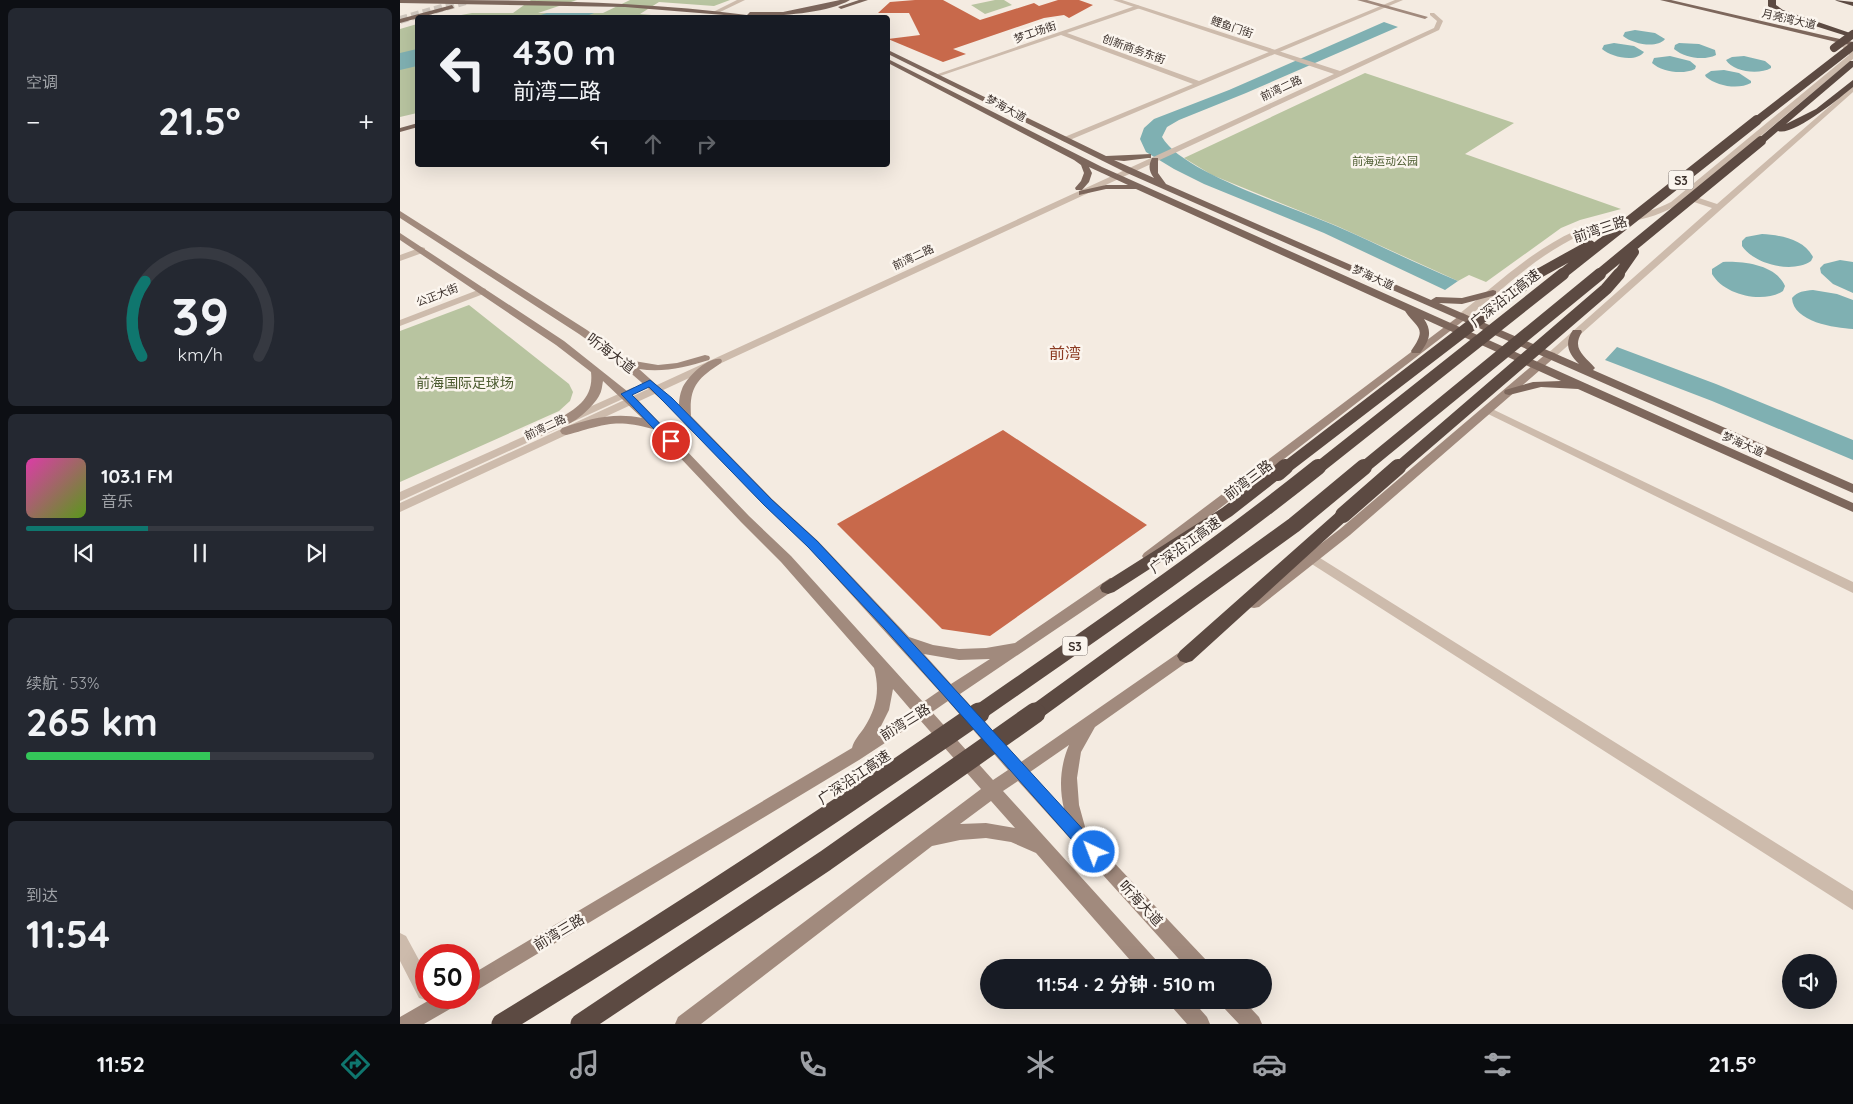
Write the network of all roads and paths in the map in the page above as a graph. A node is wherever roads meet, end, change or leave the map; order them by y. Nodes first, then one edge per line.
1 (408, 0) edge
2 (446, 0) edge
3 (478, 0) edge
4 (505, 0) edge
5 (742, 0) edge
6 (847, 0) edge
7 (865, 0) edge
8 (1116, 0) edge
9 (1360, 0) edge
10 (1400, 0) edge
11 (1662, 0) edge
12 (1687, 0) edge
13 (1772, 0) edge
14 (1839, 0) edge
15 (400, 1) edge
16 (437, 3) junction
17 (466, 3) junction
18 (1383, 3) edge
19 (1392, 3) junction
20 (1853, 4) edge
21 (514, 5) junction
22 (400, 6) edge
23 (424, 7) junction
24 (453, 7) junction
25 (494, 7) junction
26 (820, 7) junction
27 (1138, 7) junction
28 (471, 10) dead end
29 (828, 10) junction
30 (459, 11) dead end
31 (400, 14) edge
32 (731, 14) junction
33 (1432, 14) joint
34 (424, 15) edge
35 (438, 15) edge
36 (707, 15) edge
37 (716, 15) edge
38 (722, 15) edge
39 (738, 15) edge
40 (793, 15) edge
41 (812, 15) edge
42 (819, 15) edge
43 (415, 17) edge
44 (1425, 18) joint
45 (415, 19) edge
46 (402, 21) edge
47 (1061, 33) junction
48 (1853, 36) edge
49 (1826, 38) junction
50 (1853, 45) edge
51 (1275, 52) junction
52 (1830, 52) dead end
53 (890, 53) edge
54 (890, 62) edge
55 (1853, 63) edge
56 (1338, 73) junction
57 (938, 75) junction
58 (1853, 83) edge
59 (1200, 84) junction
60 (1853, 88) edge
61 (1768, 99) dead end
62 (415, 120) edge
63 (400, 124) edge
64 (415, 126) edge
65 (400, 130) edge
66 (1743, 131) junction
67 (1065, 140) junction
68 (1761, 141) junction
69 (1094, 154) junction
70 (1074, 157) junction
71 (1152, 158) junction
72 (1127, 169) junction
73 (1113, 175) junction
74 (1171, 188) junction
75 (1080, 190) junction
76 (1149, 192) junction
77 (1684, 196) junction
78 (1718, 207) junction
79 (400, 214) edge
80 (1620, 229) junction
81 (1647, 235) junction
82 (400, 236) edge
83 (422, 250) junction
84 (400, 258) edge
85 (483, 291) junction
86 (1411, 293) junction
87 (1493, 293) junction
88 (1380, 294) junction
89 (1463, 316) junction
90 (400, 323) edge
91 (1450, 325) junction
92 (1577, 332) junction
93 (1416, 351) junction
94 (1551, 355) junction
95 (705, 358) junction
96 (622, 360) junction
97 (718, 361) junction
98 (1539, 365) junction
99 (596, 370) junction
100 (1612, 382) junction
101 (653, 386) junction
102 (1595, 390) junction
103 (1509, 392) junction
104 (629, 397) junction
105 (1488, 410) junction
106 (685, 417) junction
107 (564, 427) junction
108 (658, 428) junction
109 (1853, 488) edge
110 (400, 497) edge
111 (400, 508) edge
112 (1853, 508) edge
113 (1312, 558) junction
114 (1108, 588) junction
115 (1853, 588) edge
116 (903, 640) junction
117 (1026, 643) junction
118 (1186, 656) junction
119 (877, 661) junction
120 (950, 694) junction
121 (922, 712) junction
122 (1092, 720) junction
123 (853, 755) junction
124 (1019, 771) junction
125 (991, 791) junction
126 (1081, 838) junction
127 (923, 843) junction
128 (1042, 848) junction
129 (1853, 901) edge
130 (400, 942) edge
131 (1142, 959) edge
132 (1192, 959) edge
133 (415, 966) edge
134 (480, 979) edge
135 (423, 1009) edge
136 (1187, 1009) edge
137 (1238, 1009) edge
138 (406, 1024) edge
139 (502, 1024) edge
140 (581, 1024) edge
141 (685, 1024) edge
142 (1200, 1024) edge
143 (1252, 1024) edge

1 - 15 main road
2 - 16 main road
3 - 17 main road
4 - 21 main road
5 - 37 street
6 - 26 main road
7 - 29 main road
8 - 27 street, 鲤鱼门街
9 - 18 main road
10 - 19 street
11 - 49 main road, 月亮湾大道
12 - 48 main road, 月亮湾大道
13 - 48 highway
14 - 20 highway
15 - 16 main road
16 - 17 main road
16 - 23 main road
17 - 21 main road
17 - 24 main road
18 - 19 street
18 - 44 main road
18 - 51 street
19 - 33 main road
21 - 25 main road
21 - 36 main road
22 - 23 main road
23 - 24 main road
23 - 31 main road
24 - 25 main road
24 - 34 main road
25 - 28 main road
26 - 32 main road
26 - 40 main road
27 - 47 street, 梦工场街
27 - 51 street, 鲤鱼门街
29 - 41 main road
29 - 42 main road
30 - 35 main road
31 - 46 main road
32 - 38 main road
32 - 39 main road
33 - 56 street, 前湾二路
43 - 46 main road
44 - 56 street, 前湾二路
45 - 46 main road
47 - 57 street, 梦工场街
47 - 59 street, 创新商务东街
48 - 52 highway, bridge
49 - 50 main road, 月亮湾大道
49 - 77 street, 前湾三路
50 - 66 highway, 广深沿江高速 / S3, bridge
51 - 56 street, 鲤鱼门街
51 - 59 street
53 - 57 main road, 梦海大道
54 - 70 main road, 梦海大道
55 - 68 highway, S3
56 - 71 street, 前湾二路
57 - 67 main road, 梦海大道
58 - 68 highway
59 - 67 street
60 - 78 street
61 - 66 highway, bridge
62 - 63 main road
64 - 65 main road
66 - 80 highway, 广深沿江高速 / S3, bridge
67 - 69 main road, 梦海大道
68 - 81 highway, S3, bridge
69 - 71 main road
69 - 72 main road, 梦海大道
70 - 73 main road, 梦海大道
70 - 75 main road
71 - 72 street, 前湾二路
71 - 74 main road
72 - 73 street, 前湾二路
72 - 74 main road, 梦海大道
73 - 75 street, 前湾二路
73 - 76 main road, 梦海大道
74 - 86 main road, 梦海大道
75 - 76 main road
75 - 95 street, 前湾二路
75 - 97 street, 前湾二路
76 - 88 main road, 梦海大道
77 - 78 street
77 - 87 street, 前湾三路
78 - 92 street
79 - 96 main road, 听海大道
80 - 114 highway, bridge
80 - 139 highway, 广深沿江高速 / S3, bridge
81 - 118 highway, bridge
81 - 140 highway, S3, bridge
82 - 83 main road, 听海大道
83 - 84 street
83 - 85 main road, 听海大道
85 - 90 street, 公正大街
85 - 99 main road, 听海大道
86 - 87 main road
86 - 89 main road, 梦海大道
87 - 89 street, 前湾三路
88 - 91 main road, 梦海大道
88 - 93 main road
89 - 91 main road, 前湾三路
89 - 94 main road, 梦海大道
91 - 93 main road, 前湾三路
91 - 98 main road, 梦海大道
92 - 94 street
92 - 100 main road
93 - 114 main road, 前湾三路
94 - 98 main road
94 - 100 main road, 梦海大道
95 - 96 main road
95 - 101 street, 前湾二路
96 - 101 main road, 听海大道
97 - 101 street, 前湾二路
97 - 106 main road
98 - 102 main road, 梦海大道
98 - 103 main road
99 - 104 main road, 听海大道
99 - 107 main road
100 - 109 main road, 梦海大道
101 - 104 street, 前湾二路
101 - 106 main road, 听海大道
102 - 103 main road
102 - 112 main road, 梦海大道
103 - 105 main road
104 - 107 street, 前湾二路
104 - 108 main road, 听海大道
105 - 113 main road
105 - 115 street
106 - 116 main road, 听海大道
107 - 108 main road
107 - 110 street, 前湾二路
107 - 111 street, 前湾二路
108 - 119 main road, 听海大道
113 - 118 main road
113 - 129 street
114 - 117 main road, 前湾三路
116 - 117 main road
116 - 120 main road, 听海大道
117 - 120 main road, 前湾三路
118 - 122 main road
119 - 121 main road, 听海大道
119 - 123 main road
120 - 121 main road, 前湾三路
120 - 124 main road, 听海大道
121 - 123 main road, 前湾三路
121 - 125 main road, 听海大道
122 - 124 main road
122 - 126 main road
123 - 134 main road, 前湾三路
124 - 125 main road
124 - 126 main road, 听海大道
125 - 127 main road
125 - 128 main road, 听海大道
126 - 132 main road, 听海大道
127 - 128 main road
127 - 141 main road
128 - 131 main road, 听海大道
130 - 133 street
135 - 138 main road
136 - 142 main road
137 - 143 main road

